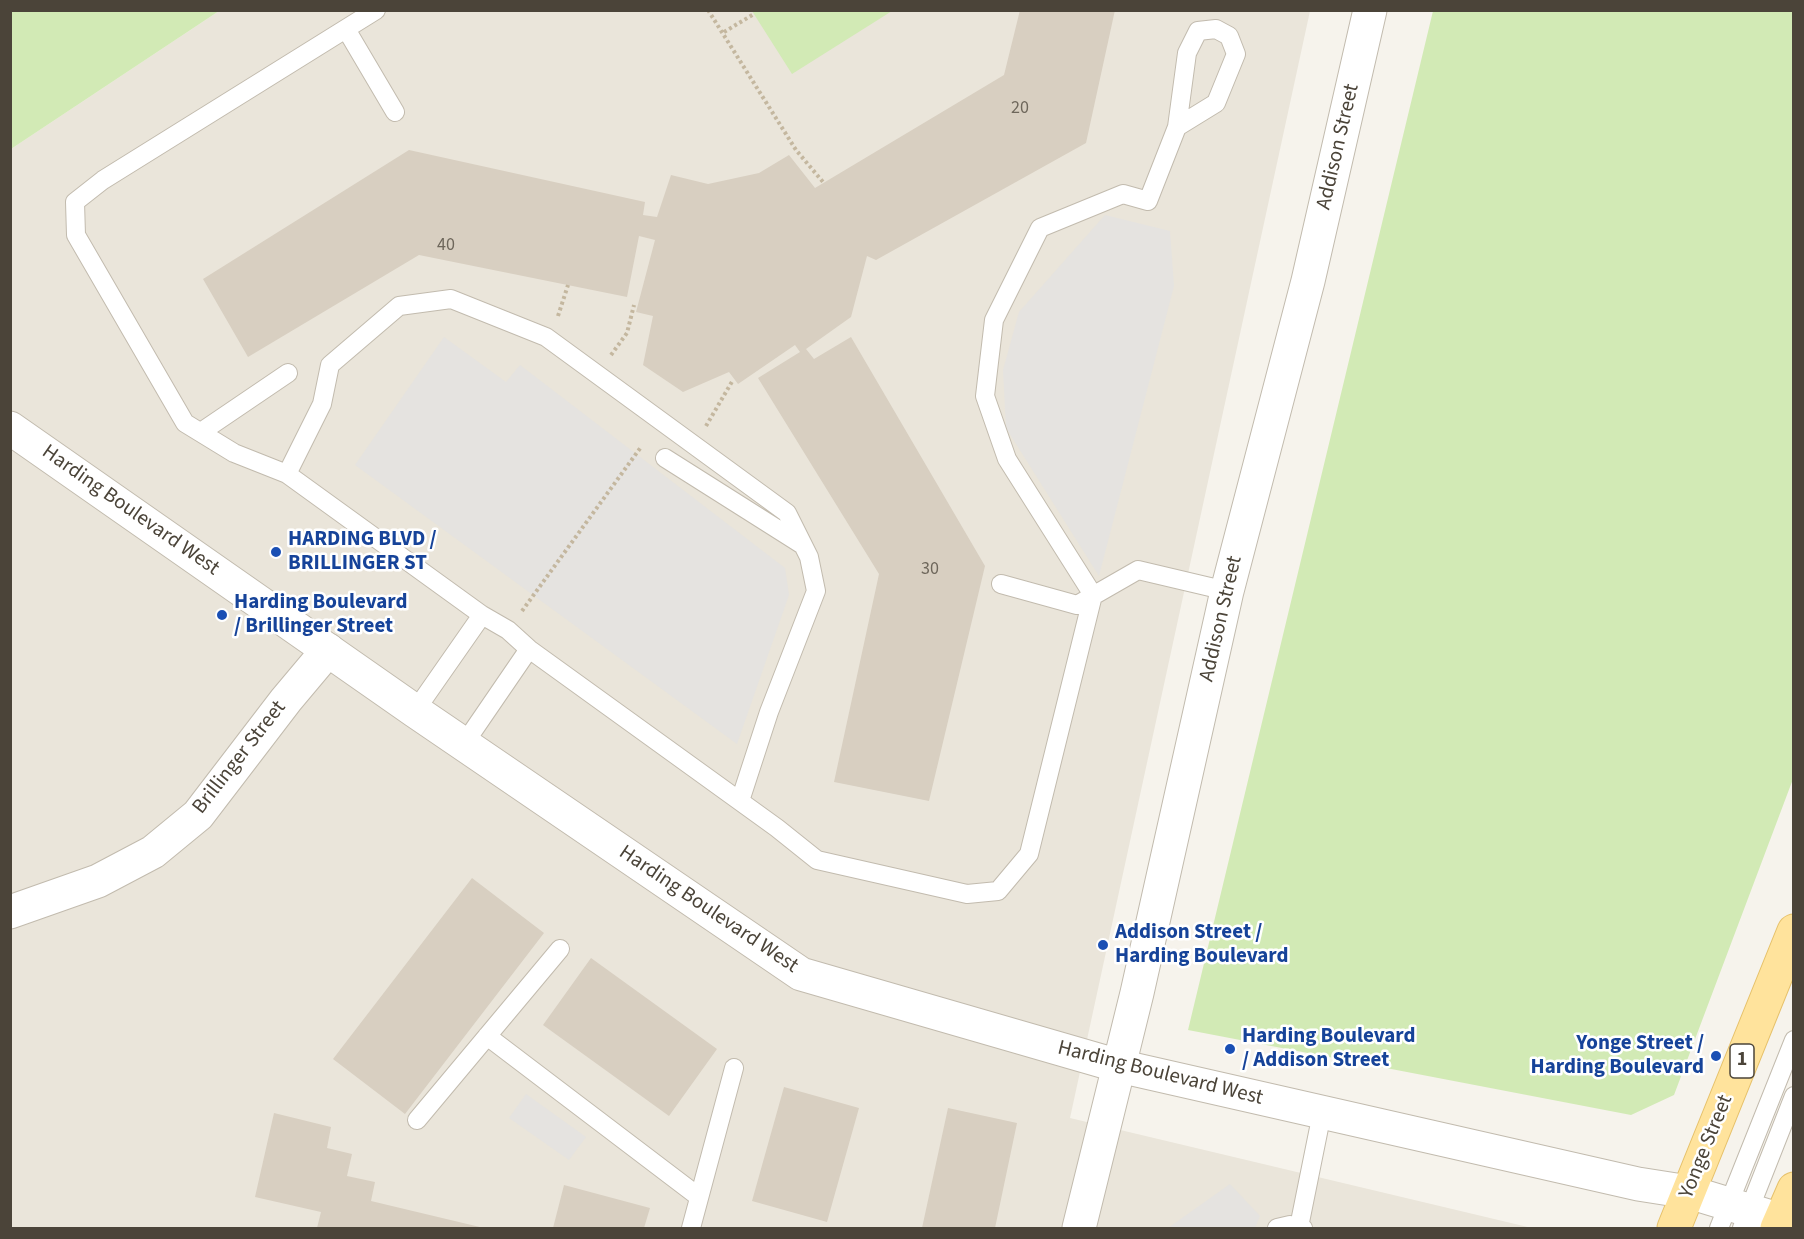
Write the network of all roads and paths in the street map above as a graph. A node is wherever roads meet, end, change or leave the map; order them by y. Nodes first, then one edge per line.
1 (376, 10) edge
2 (708, 10) edge
3 (1370, 10) edge
4 (754, 14) dead end
5 (346, 29) junction
6 (724, 32) junction
7 (395, 112) dead end
8 (1177, 127) junction
9 (823, 182) dead end
10 (634, 305) dead end
11 (288, 373) dead end
12 (597, 375) junction
13 (733, 380) dead end
14 (660, 422) junction
15 (10, 428) edge
16 (201, 432) junction
17 (695, 446) junction
18 (665, 458) dead end
19 (287, 474) junction
20 (803, 545) junction
21 (1001, 584) dead end
22 (1227, 591) junction
23 (1093, 596) junction
24 (482, 615) junction
25 (508, 630) junction
26 (529, 649) junction
27 (328, 650) junction
28 (415, 711) junction
29 (464, 744) junction
30 (740, 801) junction
31 (10, 912) edge
32 (1794, 931) edge
33 (560, 949) dead end
34 (487, 1036) junction
35 (1794, 1040) edge
36 (1119, 1066) junction
37 (734, 1068) dead end
38 (1794, 1096) edge
39 (1322, 1113) junction
40 (417, 1120) dead end
41 (1794, 1189) edge
42 (1689, 1192) junction
43 (699, 1197) junction
44 (1735, 1218) edge
45 (1784, 1225) edge
46 (691, 1228) edge
47 (1079, 1228) edge
48 (1277, 1228) edge
49 (1301, 1228) edge
50 (1674, 1228) edge

1 - 5 lane
2 - 6 path
3 - 22 street, Addison Street
4 - 6 path
5 - 7 lane
5 - 16 lane
6 - 9 path
8 - 8 lane
8 - 23 lane
10 - 12 path
11 - 16 lane
12 - 14 lane
12 - 19 lane
13 - 17 path
14 - 17 lane
14 - 25 path
15 - 27 street, Harding Boulevard West
16 - 19 lane
17 - 20 lane
18 - 20 lane
19 - 24 lane
20 - 30 lane
21 - 23 lane
22 - 23 lane
22 - 36 street, Addison Street
23 - 30 lane
24 - 25 lane
24 - 28 lane
25 - 26 lane
26 - 29 lane
26 - 30 lane
27 - 28 street, Harding Boulevard West
27 - 31 street, Brillinger Street
28 - 29 street, Harding Boulevard West
29 - 36 street, Harding Boulevard West
32 - 42 main road, Yonge Street / 1
33 - 34 lane
34 - 40 lane
34 - 43 lane
35 - 44 lane
36 - 39 street, Harding Boulevard West
36 - 47 street, Addison Street
37 - 43 lane
38 - 44 lane
39 - 42 street, Harding Boulevard West
39 - 49 lane
41 - 45 main road
42 - 44 street, Harding Boulevard West
42 - 50 main road, Yonge Street / 1
43 - 46 lane
44 - 45 street, Harding Boulevard West
48 - 49 lane

